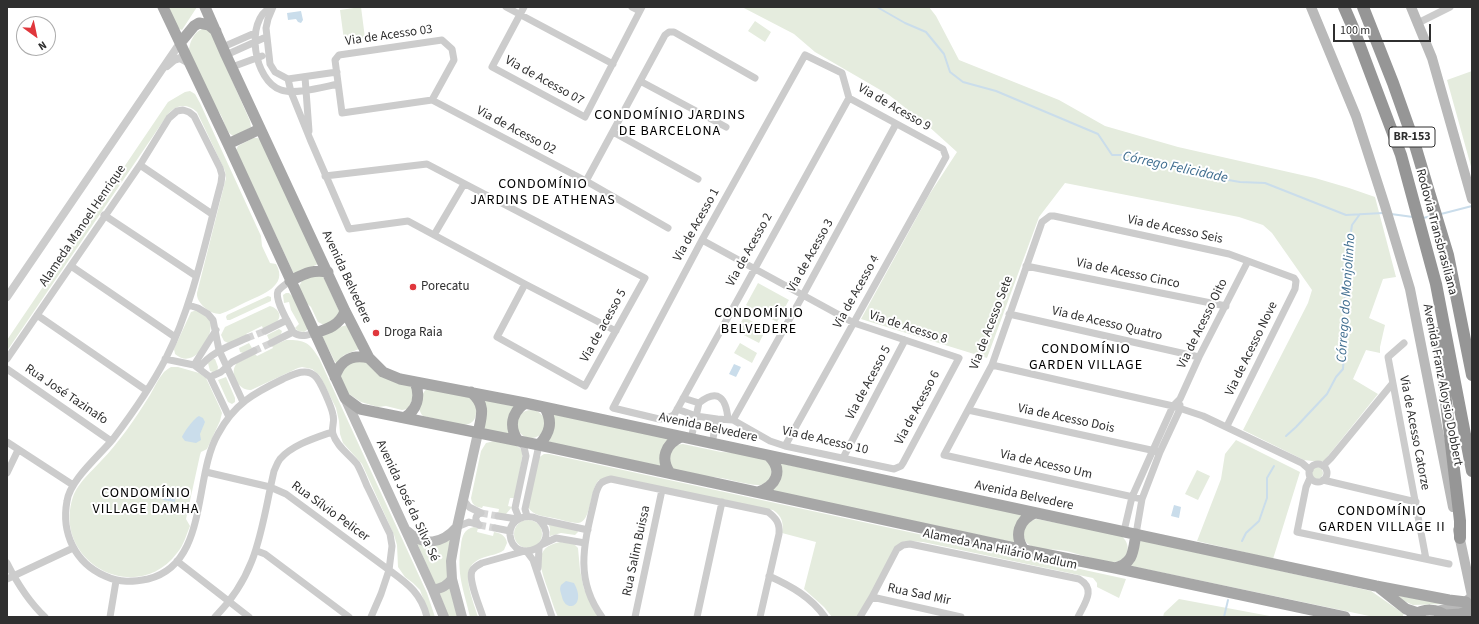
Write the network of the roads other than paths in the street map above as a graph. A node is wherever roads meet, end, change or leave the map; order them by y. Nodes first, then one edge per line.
1 (163, 7) edge
2 (205, 7) edge
3 (272, 7) edge
4 (506, 7) edge
5 (524, 7) edge
6 (632, 7) edge
7 (1310, 7) edge
8 (1344, 7) edge
9 (1363, 7) edge
10 (1411, 7) edge
11 (1450, 7) edge
12 (641, 9) edge
13 (520, 15) junction
14 (1418, 23) junction
15 (216, 32) junction
16 (255, 33) junction
17 (266, 37) junction
18 (255, 42) junction
19 (180, 43) junction
20 (224, 51) junction
21 (268, 54) junction
22 (805, 55) joint
23 (258, 58) junction
24 (190, 63) junction
25 (613, 64) junction
26 (232, 67) junction
27 (162, 71) junction
28 (337, 72) junction
29 (305, 77) junction
30 (755, 78) dead end
31 (288, 79) junction
32 (640, 81) junction
33 (338, 84) junction
34 (307, 89) junction
35 (291, 92) junction
36 (849, 98) junction
37 (432, 100) junction
38 (896, 124) junction
39 (726, 126) dead end
40 (260, 129) junction
41 (613, 132) junction
42 (310, 139) junction
43 (228, 144) junction
44 (943, 149) joint
45 (140, 165) junction
46 (325, 176) junction
47 (698, 179) dead end
48 (586, 181) junction
49 (464, 184) junction
50 (1471, 195) edge
51 (212, 214) junction
52 (104, 215) junction
53 (1045, 218) joint
54 (668, 228) dead end
55 (434, 235) junction
56 (702, 240) junction
57 (1248, 261) junction
58 (71, 266) junction
59 (1026, 266) junction
60 (754, 268) junction
61 (328, 272) junction
62 (1451, 274) junction
63 (196, 276) junction
64 (290, 281) junction
65 (1296, 281) joint
66 (525, 284) junction
67 (1436, 284) junction
68 (803, 295) junction
69 (7, 297) edge
70 (188, 305) junction
71 (1226, 306) junction
72 (345, 311) junction
73 (1010, 314) junction
74 (37, 315) junction
75 (287, 320) junction
76 (854, 323) junction
77 (216, 330) junction
78 (616, 330) junction
79 (265, 331) tunnel mouth
80 (293, 332) junction
81 (315, 333) junction
82 (175, 336) junction
83 (248, 338) tunnel mouth
84 (1472, 338) edge
85 (905, 340) junction
86 (271, 343) tunnel mouth
87 (1404, 343) dead end
88 (219, 350) junction
89 (254, 351) tunnel mouth
90 (1199, 357) junction
91 (369, 358) junction
92 (959, 358) joint
93 (165, 359) junction
94 (7, 360) edge
95 (992, 365) junction
96 (197, 367) junction
97 (226, 367) junction
98 (7, 369) edge
99 (1472, 375) edge
100 (210, 377) junction
101 (335, 377) junction
102 (415, 382) junction
103 (1392, 384) junction
104 (146, 390) junction
105 (471, 392) junction
106 (345, 398) junction
107 (683, 398) junction
108 (243, 402) junction
109 (525, 403) junction
110 (699, 403) junction
111 (545, 408) junction
112 (613, 408) joint
113 (1177, 408) junction
114 (968, 410) junction
115 (676, 412) junction
116 (696, 416) junction
117 (229, 417) junction
118 (404, 418) junction
119 (717, 419) junction
120 (730, 419) junction
121 (1227, 426) junction
122 (332, 432) junction
123 (478, 433) junction
124 (686, 438) junction
125 (112, 441) junction
126 (518, 441) junction
127 (7, 442) edge
128 (712, 444) junction
129 (539, 445) junction
130 (785, 446) junction
131 (18, 450) junction
132 (1157, 451) junction
133 (944, 455) joint
134 (769, 456) junction
135 (843, 458) junction
136 (898, 468) joint
137 (1311, 468) junction
138 (1472, 471) edge
139 (206, 472) junction
140 (7, 473) edge
141 (670, 473) junction
142 (1324, 473) junction
143 (1312, 480) junction
144 (73, 485) junction
145 (270, 487) junction
146 (662, 490) junction
147 (758, 492) junction
148 (1132, 498) junction
149 (463, 499) junction
150 (1142, 499) junction
151 (722, 502) junction
152 (1416, 502) junction
153 (1035, 513) junction
154 (498, 516) tunnel mouth
155 (527, 516) junction
156 (1127, 517) junction
157 (518, 519) junction
158 (538, 519) junction
159 (1139, 519) junction
160 (457, 528) junction
161 (495, 528) tunnel mouth
162 (406, 529) junction
163 (588, 530) junction
164 (510, 531) junction
165 (1124, 531) junction
166 (1136, 534) junction
167 (1460, 538) junction
168 (512, 543) junction
169 (585, 543) junction
170 (541, 546) junction
171 (73, 548) junction
172 (1024, 550) junction
173 (257, 551) junction
174 (526, 551) junction
175 (499, 558) junction
176 (1426, 559) junction
177 (177, 561) junction
178 (7, 563) edge
179 (1449, 564) dead end
180 (1115, 568) junction
181 (389, 570) junction
182 (769, 576) junction
183 (10, 578) edge
184 (452, 579) junction
185 (540, 580) junction
186 (116, 581) junction
187 (1376, 586) junction
188 (433, 590) junction
189 (872, 597) junction
190 (230, 602) junction
191 (1469, 606) edge
192 (1444, 614) edge
193 (1414, 615) edge
194 (45, 617) edge
195 (110, 617) edge
196 (216, 617) edge
197 (249, 617) edge
198 (349, 617) edge
199 (371, 617) edge
200 (427, 617) edge
201 (444, 617) edge
202 (462, 617) edge
203 (483, 617) edge
204 (552, 617) edge
205 (602, 617) edge
206 (635, 617) edge
207 (697, 617) edge
208 (760, 617) edge
209 (826, 617) edge
210 (860, 617) edge
211 (961, 617) edge
212 (1078, 617) edge
213 (1345, 617) edge

1 - 19 main road
2 - 15 main road, Avenida Belvedere
3 - 16 street
3 - 17 street
4 - 13 street
5 - 13 street
6 - 12 street
7 - 167 main road, Avenida Franz Aloysio Dobbert
8 - 67 highway, Rodovia Transbrasiliana / BR-153
9 - 62 highway, Rodovia Transbrasiliana / BR-153
10 - 14 main road
11 - 14 street
12 - 25 street
13 - 25 street
13 - 25 street, Via de Acesso 07
14 - 50 main road
15 - 19 main road
15 - 20 main road, Avenida Belvedere
16 - 18 street
16 - 20 street
17 - 18 street
17 - 21 street
18 - 20 street
18 - 23 street
19 - 24 main road
19 - 27 street
20 - 26 main road, Avenida Belvedere
21 - 23 street
21 - 31 street
22 - 36 street, Via de Acesso 9
22 - 56 street, Via de Acesso 1
23 - 26 street
23 - 35 street
24 - 27 street
24 - 43 main road
26 - 40 main road, Avenida Belvedere
27 - 69 street
28 - 29 street
28 - 33 street
28 - 37 street, Via de Acesso 03
29 - 31 street
29 - 34 street
30 - 32 street
31 - 35 street
32 - 39 street
32 - 41 street
33 - 34 street
33 - 37 street
34 - 35 street
34 - 42 street
35 - 42 street
36 - 38 street, Via de Acesso 9
36 - 60 street, Via de Acesso 2
37 - 48 street, Via de Acesso 02
38 - 44 street, Via de Acesso 9
38 - 68 street, Via de Acesso 3
40 - 43 main road
40 - 61 main road, Avenida Belvedere
41 - 47 street
41 - 48 street
42 - 46 street
43 - 64 main road
44 - 76 street, Via de Acesso 4
45 - 51 street
45 - 51 street, Alameda Manoel Henrique
45 - 52 street, Alameda Manoel Henrique
46 - 49 street
46 - 55 street
48 - 54 street, Via de Acesso 02
49 - 55 street
49 - 78 street, Via de acesso 5
51 - 63 street
52 - 58 street, Alameda Manoel Henrique
52 - 63 street
53 - 57 street, Via de Acesso Seis
53 - 59 street, Via de Acesso Sete
55 - 66 street
56 - 60 street, Via de Acesso 8
56 - 112 street, Via de Acesso 1
57 - 65 street, Via de Acesso Seis
57 - 71 street, Via de Acesso Oito
58 - 74 street, Alameda Manoel Henrique
58 - 82 street
59 - 71 street, Via de Acesso Cinco
59 - 73 street, Via de Acesso Sete
60 - 68 street, Via de Acesso 8
60 - 107 street, Via de Acesso 2
61 - 64 main road
61 - 72 main road, Avenida Belvedere
62 - 84 highway
62 - 99 highway, Rodovia Transbrasiliana / BR-153
63 - 70 street
64 - 75 street
64 - 81 main road
65 - 121 street, Via de Acesso Nove
66 - 78 street
66 - 78 street, Via de acesso 5
67 - 138 highway, Rodovia Transbrasiliana / BR-153
67 - 167 highway
68 - 76 street, Via de Acesso 8
68 - 120 street, Via de Acesso 3
70 - 77 street
70 - 82 street
71 - 90 street, Via de Acesso Oito
72 - 81 main road
72 - 91 main road, Avenida Belvedere
73 - 90 street, Via de Acesso Quatro
73 - 95 street, Via de Acesso Sete
74 - 94 street, Alameda Manoel Henrique
74 - 104 street
75 - 79 street
75 - 80 street
76 - 85 street, Via de Acesso 8
76 - 130 street, Via de Acesso 4
77 - 88 street
77 - 96 street
80 - 81 street
80 - 86 street
81 - 101 main road
82 - 93 street
83 - 88 street
85 - 92 street, Via de Acesso 8
85 - 135 street, Via de Acesso 5
87 - 103 street, Via de Acesso Catorze
88 - 96 street
88 - 97 street
89 - 97 street
90 - 113 street, Via de Acesso Oito
91 - 101 main road
91 - 102 main road, Avenida Belvedere
92 - 136 street, Via de Acesso 6
93 - 96 street
93 - 104 street
95 - 113 street
95 - 114 street, Via de Acesso Sete
96 - 100 street
97 - 100 street
97 - 108 street
98 - 125 street, Rua José Tazinafo
100 - 117 street
101 - 106 main road
102 - 105 main road, Avenida Belvedere
102 - 118 main road
103 - 142 street
103 - 152 street, Via de Acesso Catorze
104 - 125 street
105 - 109 main road, Avenida Belvedere
105 - 123 main road
106 - 118 main road
106 - 162 main road, Avenida José da Silva Sé
107 - 110 street
107 - 115 street, Via de Acesso 2
108 - 117 street
108 - 122 street
109 - 111 main road, Avenida Belvedere
109 - 126 main road
110 - 116 street
110 - 120 street
111 - 124 main road, Avenida Belvedere
111 - 129 main road
112 - 115 street, Via de Acesso 10
113 - 121 street
113 - 132 street
114 - 132 street, Via de Acesso Dois
114 - 133 street, Via de Acesso Sete
115 - 116 street, Via de Acesso 10
116 - 119 street, Via de Acesso 10
116 - 124 street
117 - 139 street
118 - 123 main road
119 - 120 street, Via de Acesso 10
119 - 128 street
120 - 130 street, Via de Acesso 10
121 - 137 street
122 - 145 street
122 - 181 street
123 - 126 main road
123 - 149 main road, Avenida José da Silva Sé
124 - 128 main road, Avenida Belvedere
124 - 141 main road
125 - 144 street
126 - 129 main road
126 - 157 street
127 - 131 street
128 - 134 main road, Avenida Belvedere
129 - 141 main road
129 - 155 street
130 - 135 street, Via de Acesso 10
131 - 140 street
131 - 144 street
132 - 148 street
132 - 150 street
133 - 148 street, Via de Acesso Um
134 - 147 main road
134 - 153 main road, Avenida Belvedere
135 - 136 street, Via de Acesso 10
137 - 142 street
137 - 143 street
139 - 145 street, Rua Sílvio Pelicer
139 - 177 street
141 - 147 main road
142 - 143 street
142 - 152 street
143 - 176 street
144 - 171 street
145 - 173 street
145 - 181 street, Rua Sílvio Pelicer
146 - 151 street
146 - 163 street
146 - 206 street, Rua Salim Buissa
147 - 172 main road
148 - 150 street, Via de Acesso Um
148 - 156 street
149 - 160 main road, Avenida José da Silva Sé
149 - 160 street
150 - 159 street
151 - 182 street
151 - 207 street
152 - 176 street, Via de Acesso Catorze
153 - 165 main road, Avenida Belvedere
153 - 172 main road
154 - 157 street
155 - 157 street
155 - 158 street
156 - 159 street
156 - 165 street
157 - 164 street
158 - 163 street
158 - 170 street
159 - 166 street
160 - 162 main road
160 - 184 main road, Avenida José da Silva Sé
161 - 164 street
162 - 188 main road, Avenida José da Silva Sé
163 - 169 street
164 - 168 street
165 - 166 main road, Avenida Belvedere
166 - 180 main road
166 - 187 main road, Avenida Belvedere
167 - 191 main road, Avenida Franz Aloysio Dobbert
168 - 174 street
168 - 175 street
169 - 170 street
169 - 205 street
170 - 174 street
170 - 185 street
171 - 183 street
171 - 186 street
172 - 180 main road
173 - 190 street
173 - 198 street
174 - 175 street
174 - 185 street
175 - 203 street
176 - 179 street
177 - 186 street
177 - 190 street
178 - 183 street
180 - 213 main road
181 - 199 street
181 - 200 street, Rua Sílvio Pelicer
182 - 208 street
182 - 209 street
183 - 194 street
184 - 188 main road
184 - 202 main road, Avenida José da Silva Sé
185 - 204 street
186 - 195 street
187 - 191 main road
187 - 193 main road, Avenida Belvedere
188 - 201 main road, Avenida José da Silva Sé
189 - 210 street
189 - 211 street, Rua Sad Mir
189 - 212 street, Alameda Ana Hilário Madlum
190 - 196 street
190 - 197 street
191 - 192 main road
192 - 193 main road

